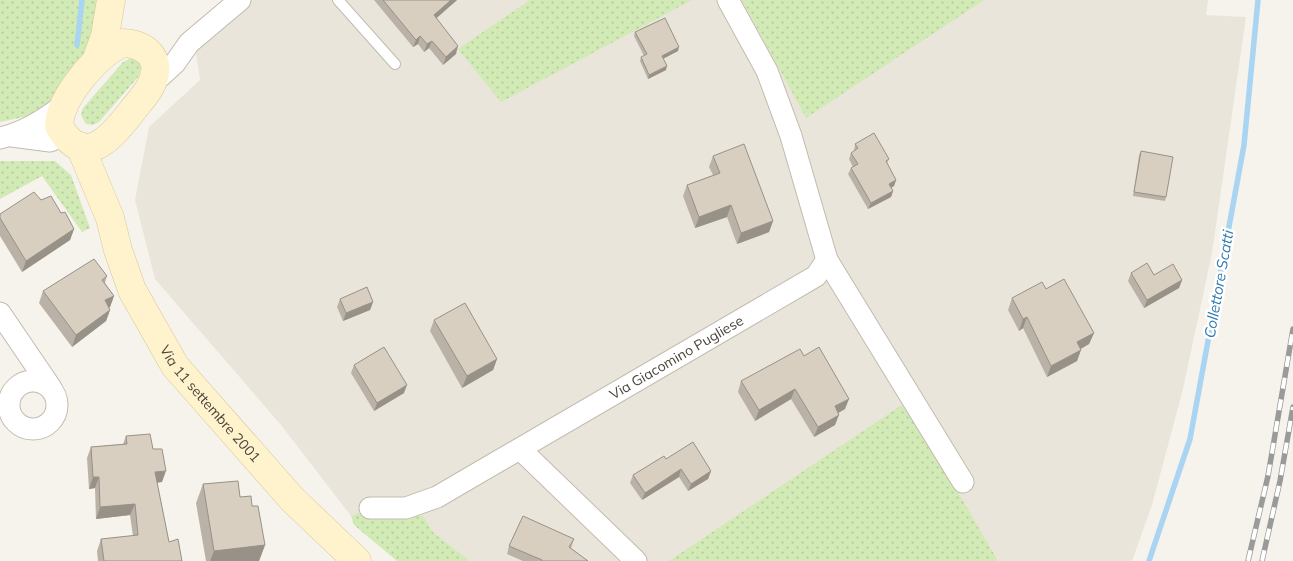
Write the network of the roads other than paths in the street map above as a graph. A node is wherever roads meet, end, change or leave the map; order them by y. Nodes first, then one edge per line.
1 (111, 0) edge
2 (120, 0) edge
3 (240, 0) edge
4 (338, 0) edge
5 (728, 0) edge
6 (189, 43) junction
7 (142, 47) junction
8 (96, 61) junction
9 (395, 64) dead end
10 (152, 84) junction
11 (62, 106) junction
12 (114, 134) junction
13 (6, 137) edge
14 (72, 141) junction
15 (110, 218) junction
16 (827, 260) junction
17 (0, 313) edge
18 (28, 357) junction
19 (27, 381) junction
20 (51, 388) junction
21 (520, 450) junction
22 (962, 482) dead end
23 (370, 508) dead end
24 (357, 561) edge
25 (636, 561) edge

1 - 8 main road
2 - 7 main road
3 - 6 street
4 - 9 lane
5 - 16 street
6 - 7 street
6 - 10 street
7 - 8 main road
7 - 10 main road
8 - 11 main road
10 - 12 main road, Via 11 settembre 2001
11 - 13 street
11 - 14 main road, Via 11 settembre 2001
12 - 14 main road, Via 11 settembre 2001
12 - 15 main road, Via 11 settembre 2001
13 - 14 street
14 - 15 main road, Via 11 settembre 2001
15 - 24 main road, Via 11 settembre 2001
16 - 21 street, Via Giacomino Pugliese
16 - 22 street
17 - 18 street
18 - 19 street
18 - 20 street
19 - 20 street
19 - 20 street
21 - 23 street, Via Giacomino Pugliese
21 - 25 street

